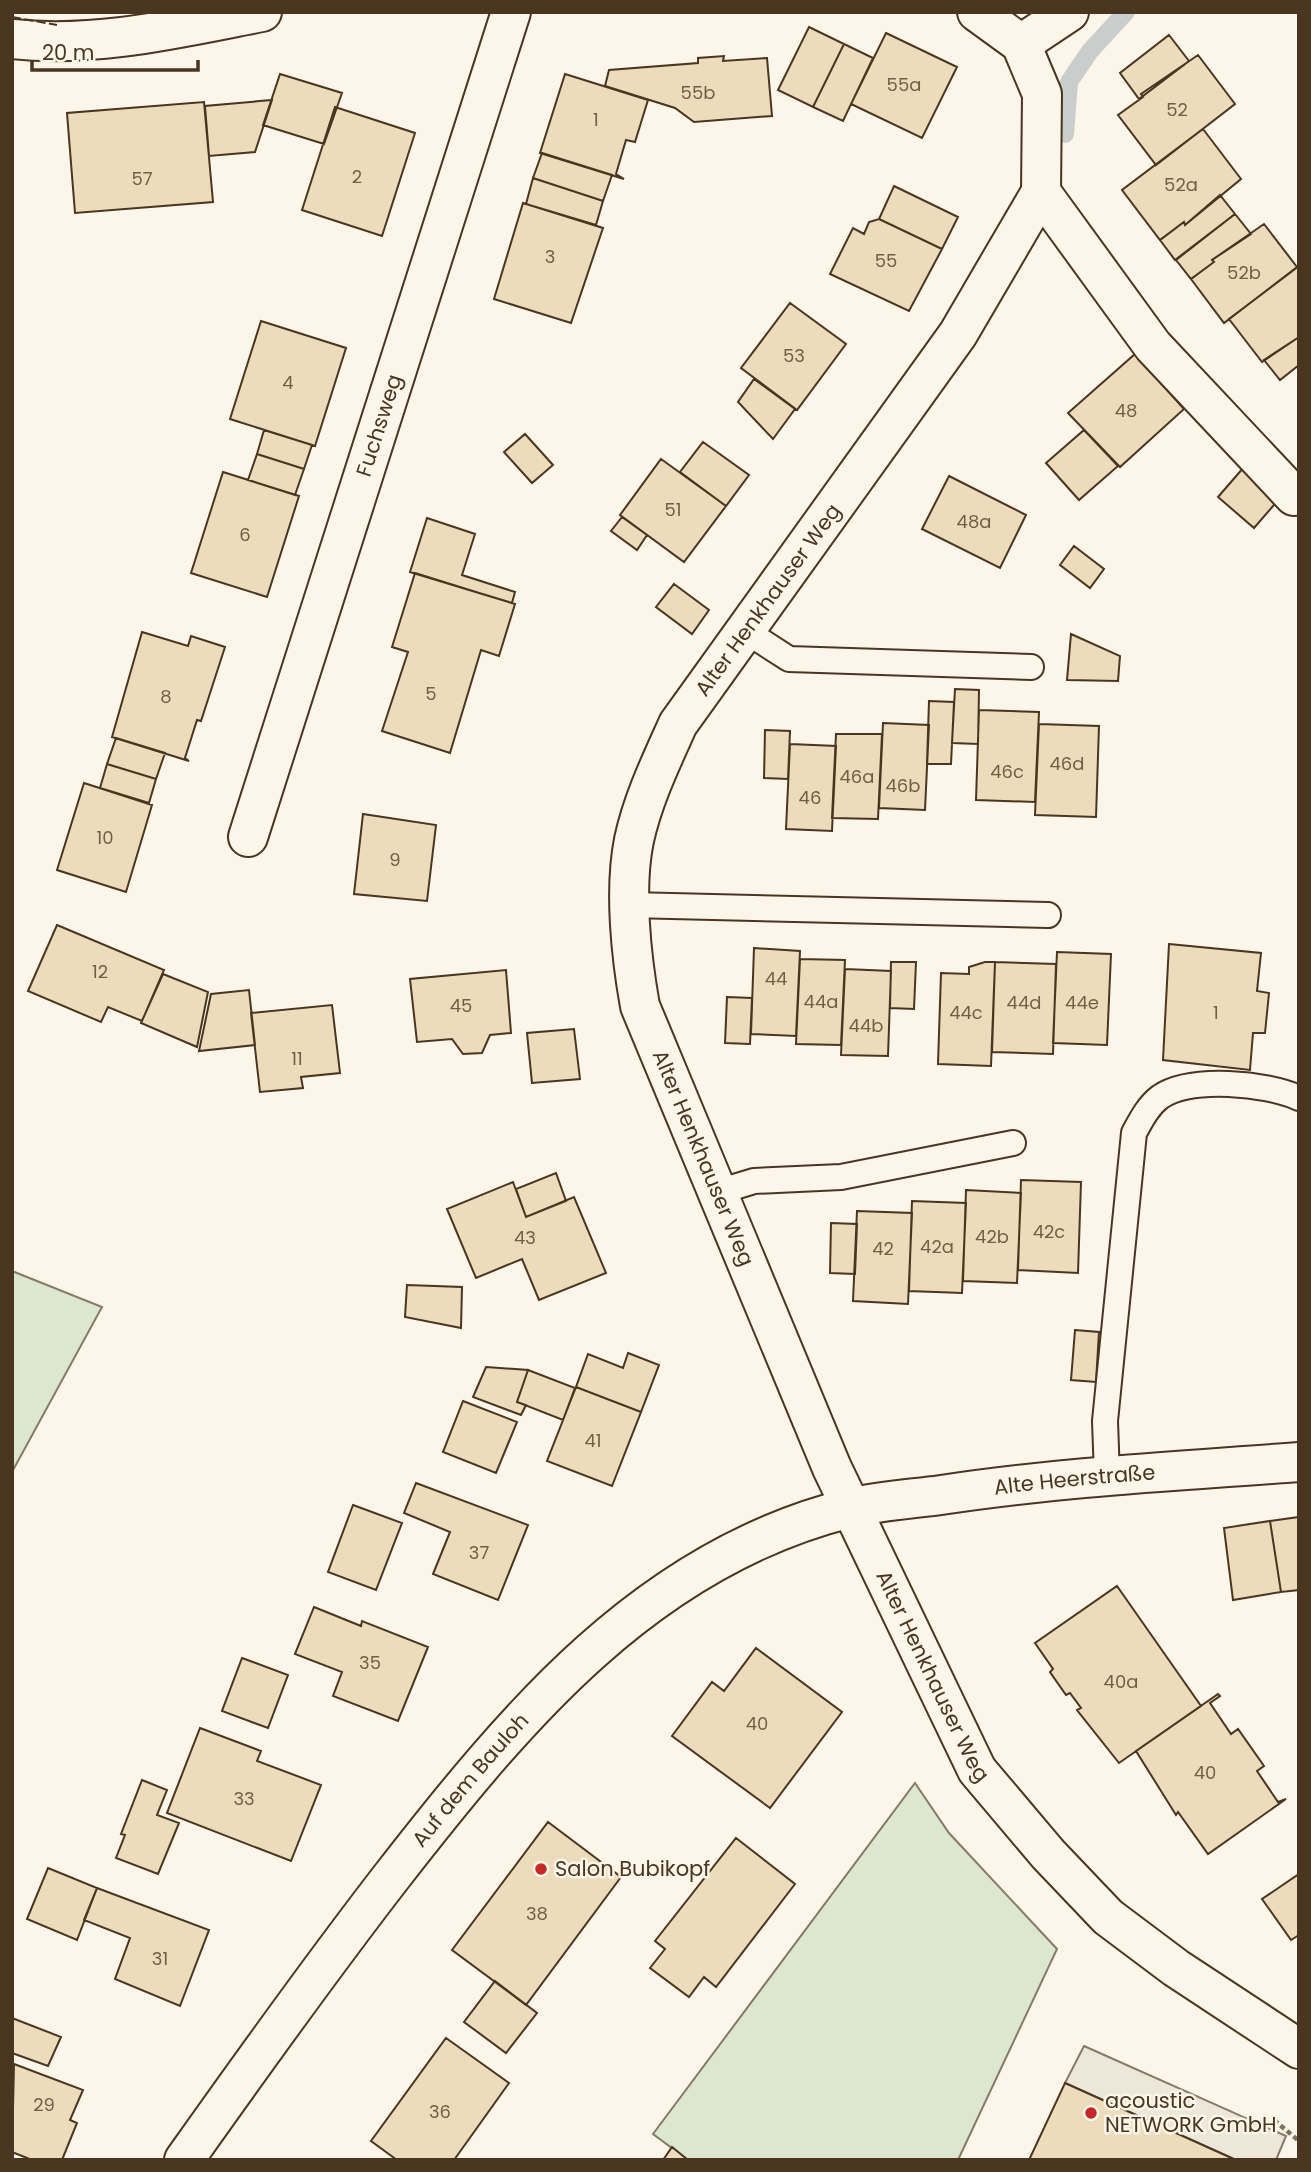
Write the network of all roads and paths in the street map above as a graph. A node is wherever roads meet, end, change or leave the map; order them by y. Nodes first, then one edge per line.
1 (262, 12) edge
2 (511, 12) edge
3 (977, 12) edge
4 (1069, 12) edge
5 (12, 39) edge
6 (1021, 44) junction
7 (1041, 192) junction
8 (1294, 496) dead end
9 (744, 630) junction
10 (1031, 667) dead end
11 (248, 837) dead end
12 (630, 905) junction
13 (1048, 915) dead end
14 (1299, 1098) edge
15 (1013, 1143) dead end
16 (718, 1192) junction
17 (1299, 1462) edge
18 (1107, 1476) junction
19 (851, 1508) junction
20 (1299, 2049) edge
21 (1274, 2120) dead end
22 (1299, 2141) edge
23 (184, 2160) edge

1 - 5 street
2 - 11 street, Fuchsweg
3 - 6 street
4 - 6 street
6 - 7 street, Alter Henkhauser Weg
7 - 8 street
7 - 9 street, Alter Henkhauser Weg
9 - 10 lane
9 - 12 street, Alter Henkhauser Weg
12 - 13 lane
12 - 16 street, Alter Henkhauser Weg
14 - 18 lane
15 - 16 lane
16 - 19 street, Alter Henkhauser Weg
17 - 18 street, Alte Heerstraße
18 - 19 street, Alte Heerstraße
19 - 20 street, Alter Henkhauser Weg
19 - 23 street, Auf dem Bauloh
21 - 22 path

